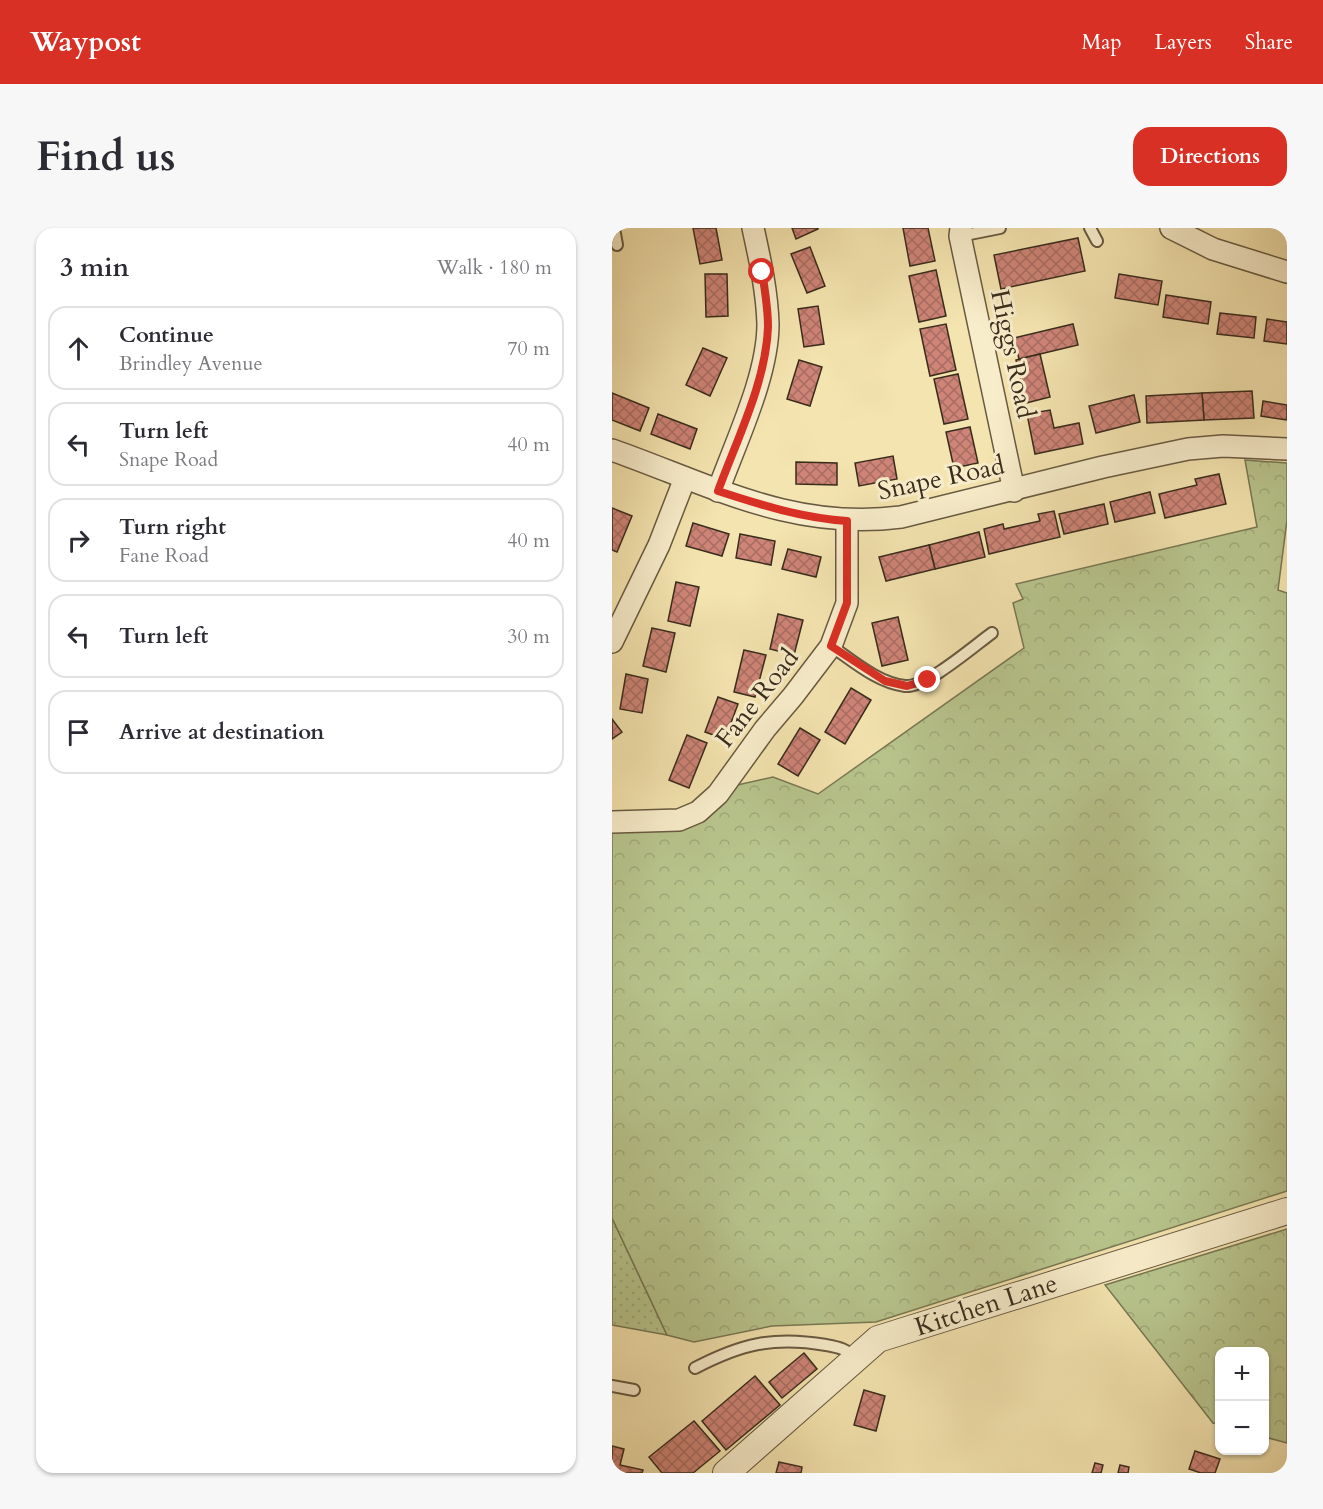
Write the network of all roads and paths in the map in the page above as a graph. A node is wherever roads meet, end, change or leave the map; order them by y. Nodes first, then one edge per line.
1 (614, 228) edge
2 (753, 228) edge
3 (1000, 228) edge
4 (1089, 228) edge
5 (1171, 228) edge
6 (961, 232) edge
7 (1097, 241) dead end
8 (617, 245) dead end
9 (1287, 272) edge
10 (1287, 449) edge
11 (612, 450) edge
12 (685, 478) junction
13 (718, 491) junction
14 (1014, 491) junction
15 (847, 521) junction
16 (992, 633) dead end
17 (612, 642) edge
18 (831, 646) junction
19 (612, 822) edge
20 (1287, 1210) edge
21 (854, 1359) junction
22 (694, 1368) dead end
23 (612, 1386) edge
24 (634, 1390) dead end
25 (726, 1473) edge

1 - 8 lane
2 - 13 street
3 - 6 lane
4 - 7 lane
5 - 9 street
6 - 14 street, Higgs Road
10 - 14 street, Snape Road
11 - 12 street, Snape Road
12 - 13 street, Snape Road
12 - 17 street
13 - 15 street, Snape Road
14 - 15 street, Snape Road
15 - 18 street, Fane Road
16 - 18 lane
18 - 19 street, Fane Road
20 - 21 street, Kitchen Lane
21 - 22 lane
21 - 25 street, Kitchen Lane
23 - 24 lane

